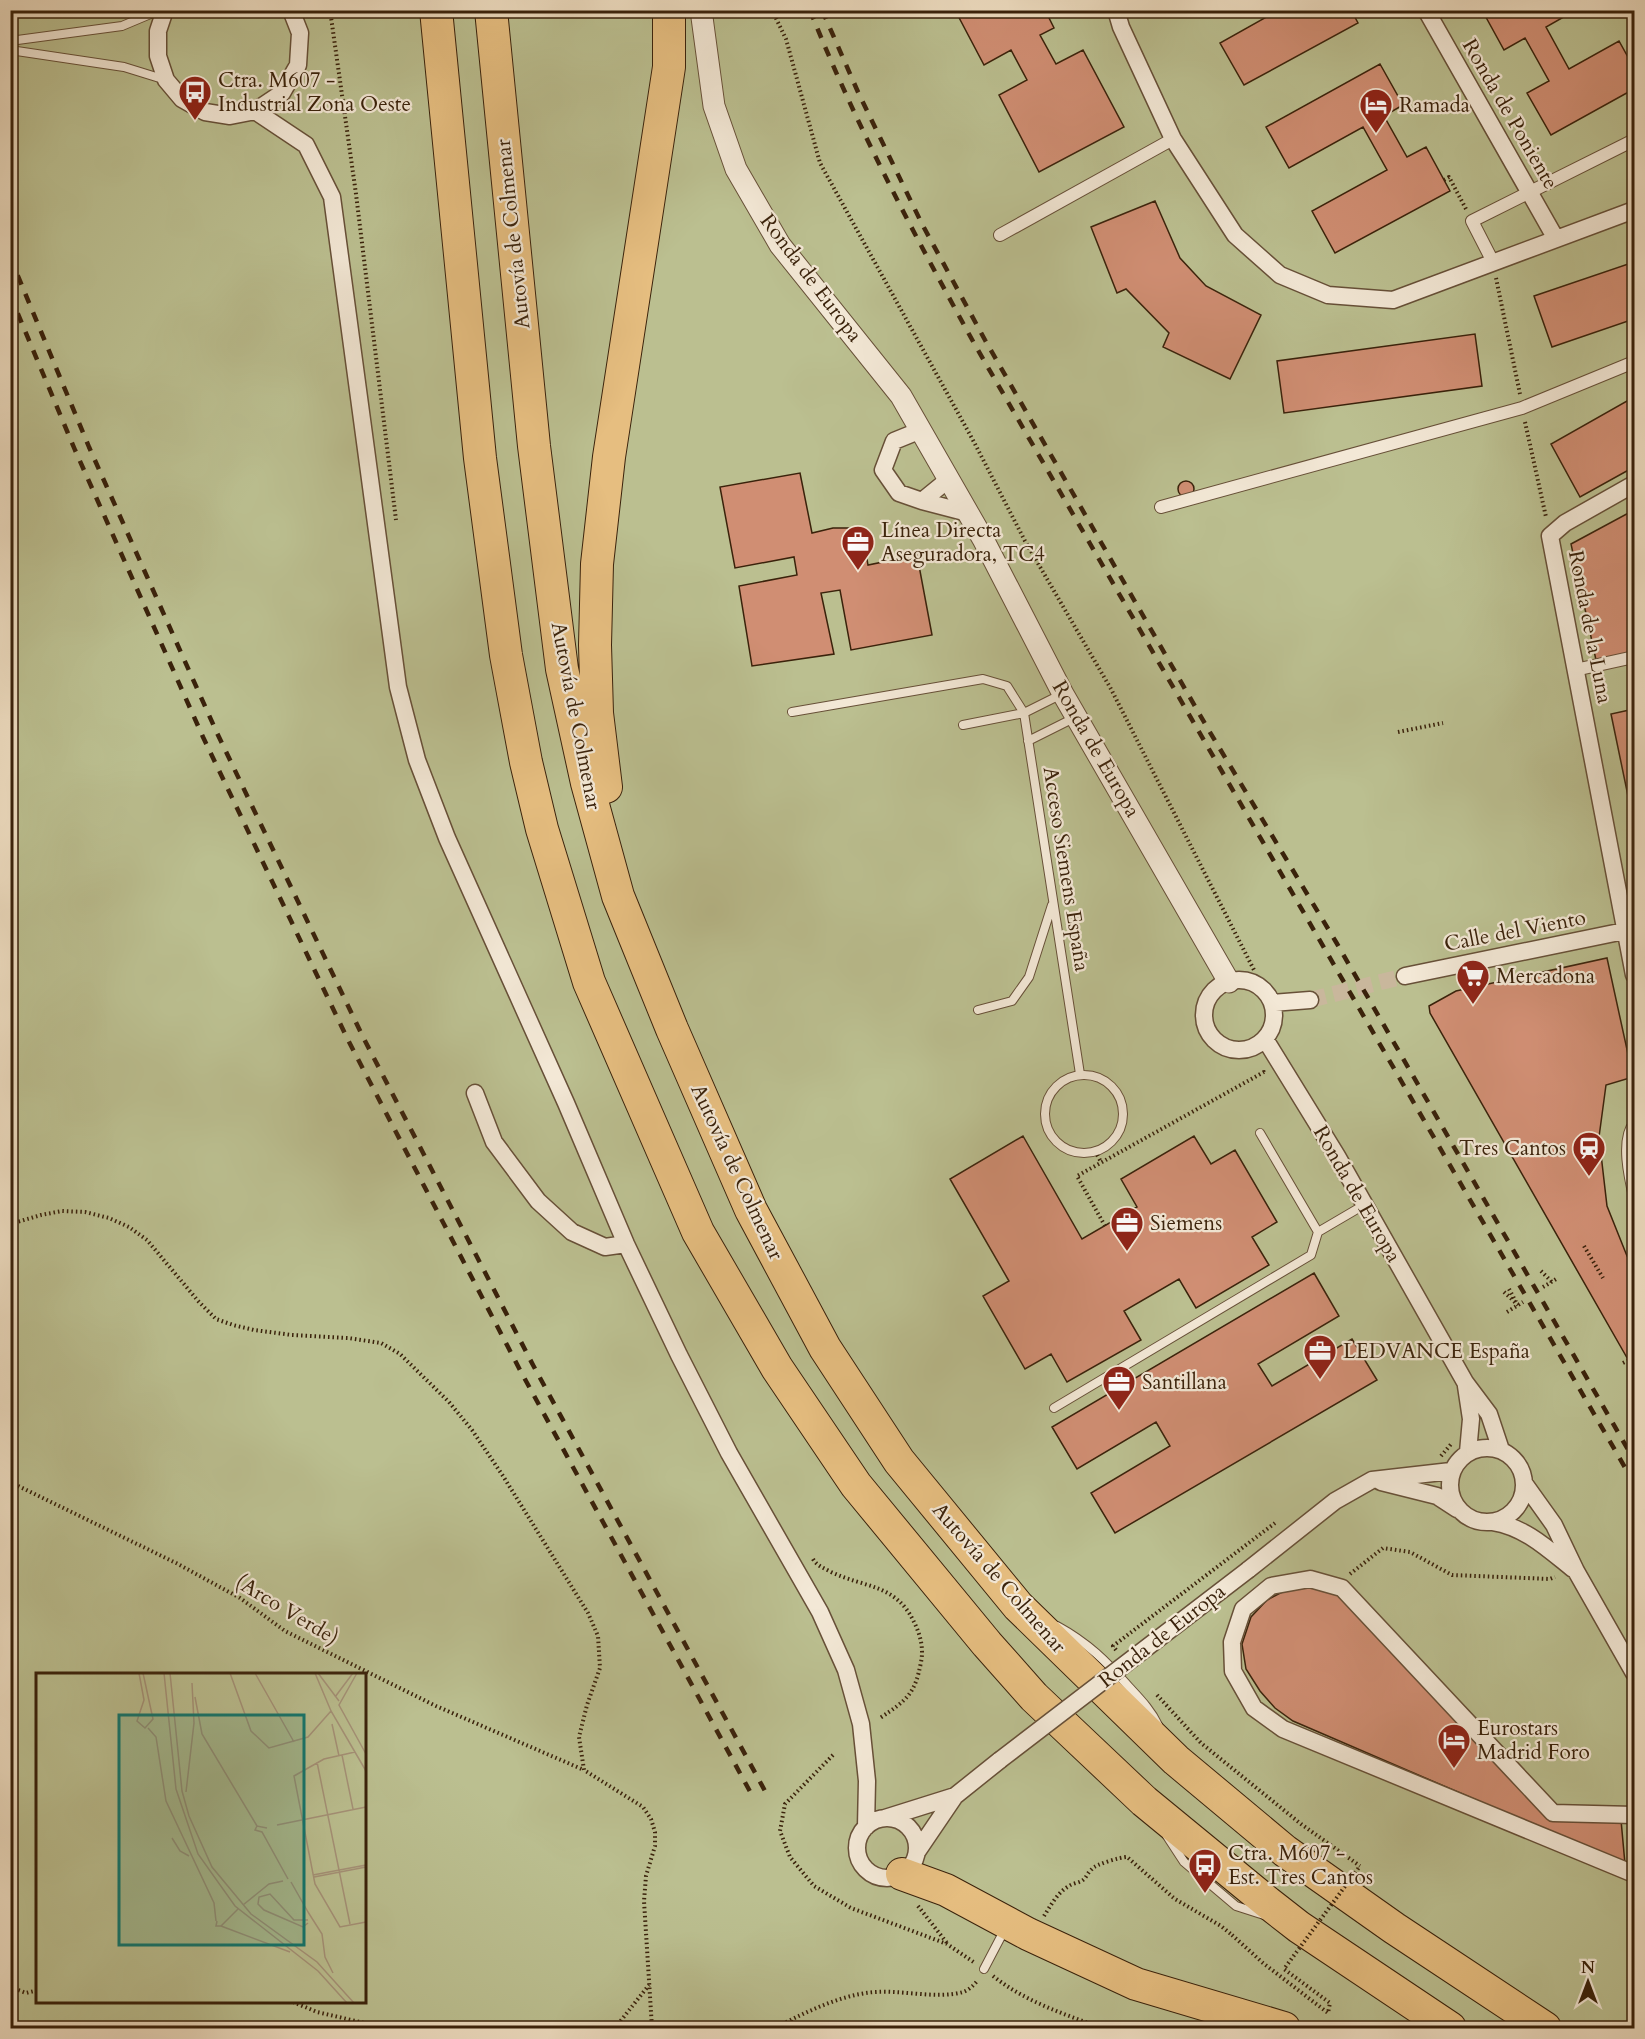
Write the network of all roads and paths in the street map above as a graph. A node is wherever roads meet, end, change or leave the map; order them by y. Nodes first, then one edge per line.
1 (160, 10) edge
2 (165, 10) edge
3 (291, 10) edge
4 (436, 10) edge
5 (491, 10) edge
6 (669, 10) edge
7 (701, 10) edge
8 (772, 10) edge
9 (1095, 10) edge
10 (1116, 10) edge
11 (1426, 10) edge
12 (1099, 21) dead end
13 (10, 41) edge
14 (10, 50) edge
15 (166, 80) junction
16 (255, 111) junction
17 (1173, 139) junction
18 (1635, 140) edge
19 (1444, 180) dead end
20 (1529, 192) junction
21 (1635, 210) edge
22 (1472, 221) junction
23 (1000, 235) dead end
24 (1556, 239) junction
25 (1493, 262) junction
26 (1635, 362) edge
27 (921, 430) junction
28 (949, 479) junction
29 (1635, 484) edge
30 (922, 501) junction
31 (1161, 507) dead end
32 (968, 513) junction
33 (1635, 657) edge
34 (1575, 670) junction
35 (1064, 694) junction
36 (792, 712) dead end
37 (1024, 713) junction
38 (1077, 717) junction
39 (1443, 723) dead end
40 (963, 724) dead end
41 (1398, 732) dead end
42 (1028, 741) junction
43 (1053, 901) junction
44 (1630, 930) edge
45 (1254, 970) dead end
46 (1635, 975) edge
47 (1404, 976) tunnel mouth
48 (651, 978) junction
49 (1229, 982) junction
50 (1310, 1000) tunnel mouth
51 (1272, 1003) junction
52 (978, 1010) dead end
53 (1265, 1039) junction
54 (1080, 1074) junction
55 (1290, 1079) junction
56 (475, 1093) dead end
57 (1635, 1122) edge
58 (1260, 1133) dead end
59 (1095, 1151) junction
60 (1101, 1162) junction
61 (1635, 1201) edge
62 (1364, 1205) junction
63 (10, 1224) edge
64 (1105, 1226) dead end
65 (1318, 1232) junction
66 (626, 1244) junction
67 (1584, 1246) dead end
68 (1543, 1270) dead end
69 (1558, 1278) dead end
70 (1603, 1278) dead end
71 (1552, 1282) junction
72 (1543, 1287) dead end
73 (1509, 1289) dead end
74 (1504, 1292) dead end
75 (1523, 1302) dead end
76 (1518, 1305) junction
77 (1507, 1312) dead end
78 (1629, 1360) dead end
79 (1623, 1363) dead end
80 (1465, 1382) junction
81 (1054, 1407) dead end
82 (1456, 1439) dead end
83 (1501, 1450) junction
84 (1468, 1452) junction
85 (1440, 1456) dead end
86 (1451, 1471) junction
87 (1372, 1480) junction
88 (10, 1482) edge
89 (1524, 1483) junction
90 (1457, 1509) junction
91 (1277, 1522) dead end
92 (1492, 1522) junction
93 (1576, 1571) junction
94 (1334, 1586) junction
95 (1119, 1654) dead end
96 (1635, 1673) edge
97 (1155, 1693) dead end
98 (833, 1755) dead end
99 (585, 1770) junction
100 (955, 1796) junction
101 (1635, 1815) edge
102 (884, 1819) junction
103 (866, 1827) junction
104 (904, 1868) junction
105 (1635, 1874) edge
106 (1018, 1929) junction
107 (947, 1944) junction
108 (984, 1969) junction
109 (650, 1984) junction
110 (10, 1987) edge
111 (36, 1990) edge
112 (297, 2003) edge
113 (790, 2021) junction
114 (386, 2028) edge
115 (615, 2028) edge
116 (652, 2028) edge
117 (774, 2028) edge
118 (797, 2028) edge
119 (1102, 2028) edge
120 (1284, 2028) edge
121 (1450, 2028) edge
122 (1545, 2028) edge

1 - 13 lane
2 - 15 street
3 - 16 street
4 - 121 highway
5 - 48 highway, Autovía de Colmenar
6 - 48 highway
7 - 27 street, Ronda de Europa
8 - 45 path
9 - 12 path
10 - 17 street
11 - 20 street, Ronda de Poniente
14 - 15 lane
15 - 16 street
16 - 66 street
17 - 23 street
17 - 25 street
18 - 20 street
19 - 22 path
20 - 22 street
20 - 24 street, Ronda de Poniente
21 - 24 street
22 - 25 street
24 - 25 street
26 - 31 street
27 - 28 street, Ronda de Europa
27 - 30 street
28 - 30 street
28 - 32 street, Ronda de Europa
29 - 34 street, Ronda de la Luna
30 - 32 street
32 - 35 street, Ronda de Europa
33 - 34 street
34 - 44 street, Ronda de la Luna
35 - 37 lane
35 - 38 street, Ronda de Europa
36 - 37 lane
37 - 40 lane
37 - 42 lane, Acceso Siemens España
38 - 42 lane
38 - 49 street, Ronda de Europa
39 - 41 path
42 - 43 lane, Acceso Siemens España
43 - 52 lane
43 - 54 lane, Acceso Siemens España
44 - 46 street, Ronda de la Luna
44 - 47 street, Calle del Viento
48 - 122 highway, Autovía de Colmenar
49 - 51 street
49 - 53 street
50 - 51 street
51 - 53 street
53 - 55 street, Ronda de Europa
54 - 59 lane
54 - 59 lane
55 - 60 path
55 - 62 street, Ronda de Europa
56 - 66 street
57 - 61 lane
58 - 65 lane
59 - 60 path
60 - 64 path
62 - 65 lane
62 - 80 street, Ronda de Europa
63 - 99 path
65 - 81 lane
66 - 103 street
67 - 70 path
68 - 71 path
69 - 71 path
71 - 72 path
73 - 76 path
74 - 76 path
75 - 76 path
76 - 77 path
78 - 79 path
80 - 83 street, Ronda de Europa
80 - 84 street, Ronda de Europa
82 - 85 path
83 - 84 street
83 - 89 street
84 - 86 street
86 - 87 street, Ronda de Europa
86 - 90 street
87 - 90 street
87 - 100 street, Ronda de Europa, bridge
88 - 99 path, (Arco Verde)
89 - 92 street
89 - 93 street
90 - 92 street
91 - 95 path
92 - 93 street
93 - 94 path
93 - 96 street
94 - 101 street
94 - 105 street
97 - 106 path, bridge
98 - 107 path
99 - 109 path, (Arco Verde)
100 - 102 street, Ronda de Europa
100 - 104 street, Ronda de Europa
102 - 103 street
102 - 104 street
103 - 104 street
104 - 106 highway
104 - 107 path
106 - 108 lane
106 - 120 highway
107 - 108 path
108 - 113 path
108 - 119 path
109 - 115 path
109 - 116 path, (Arco Verde)
110 - 111 path
112 - 114 path
113 - 117 path
113 - 118 path

